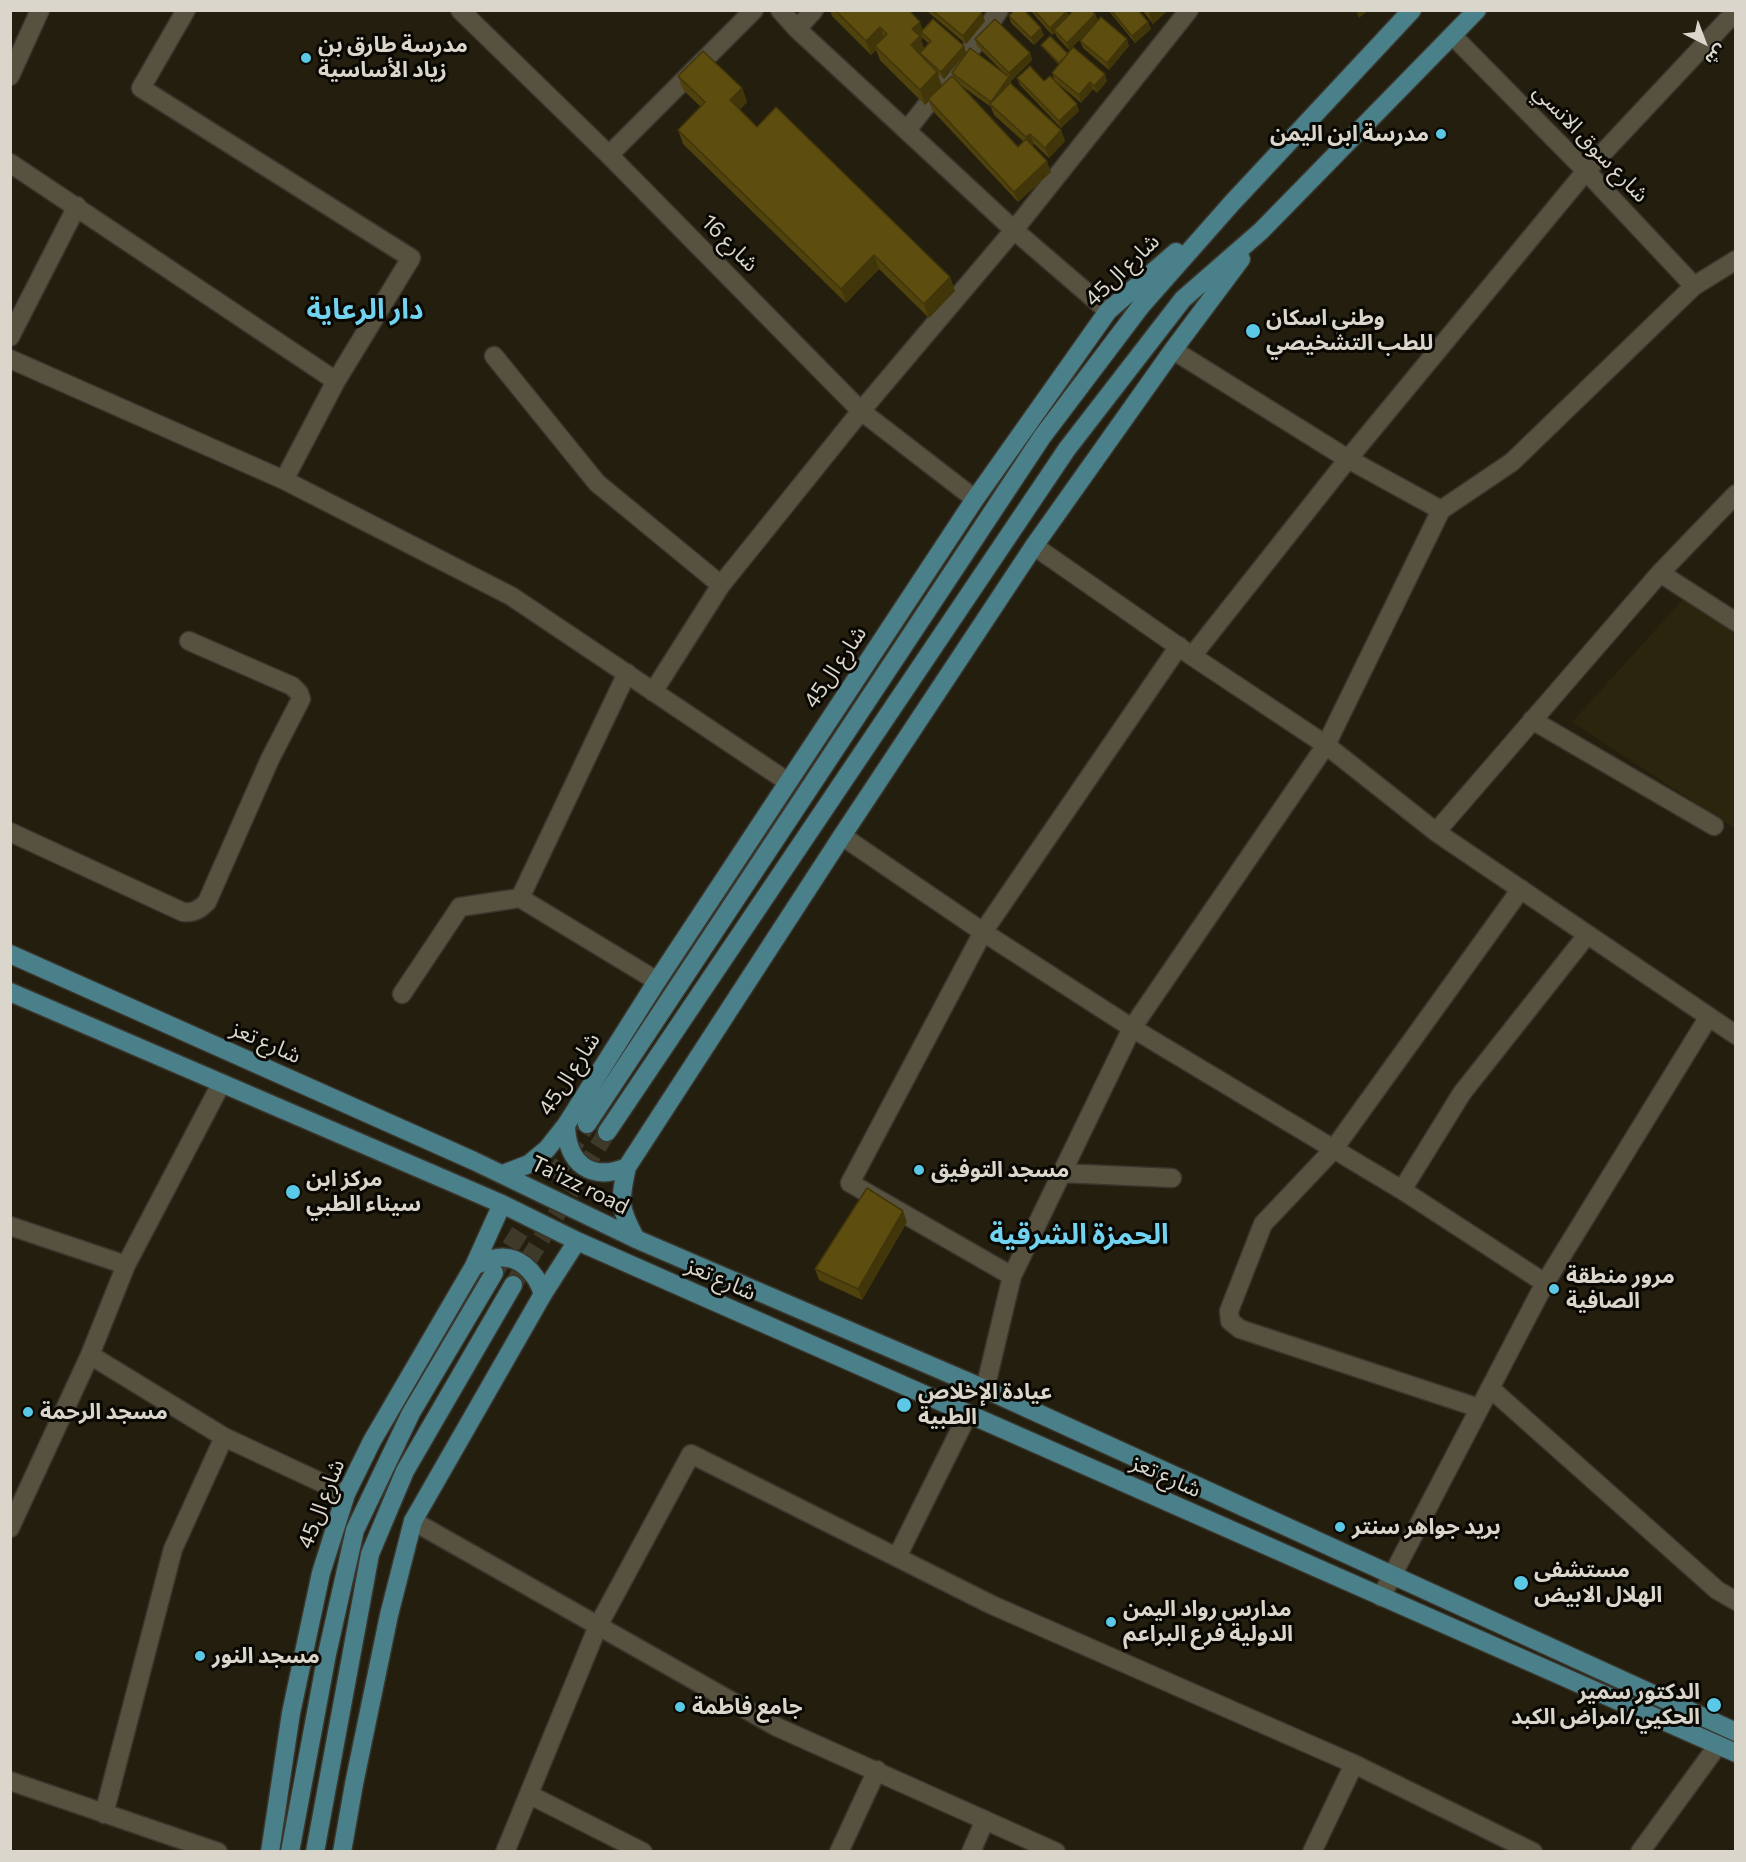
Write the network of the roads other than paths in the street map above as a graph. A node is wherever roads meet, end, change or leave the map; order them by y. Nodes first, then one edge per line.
1 (40, 10) edge
2 (186, 10) edge
3 (460, 10) edge
4 (754, 10) edge
5 (780, 10) edge
6 (814, 10) edge
7 (999, 10) edge
8 (1189, 10) edge
9 (1412, 10) edge
10 (1476, 10) edge
11 (1736, 11) edge
12 (797, 29) junction
13 (1453, 36) junction
14 (10, 76) edge
15 (907, 130) junction
16 (609, 155) junction
17 (10, 163) edge
18 (1586, 171) junction
19 (1232, 203) junction
20 (77, 206) junction
21 (1014, 230) junction
22 (1261, 231) junction
23 (1736, 260) edge
24 (1694, 286) junction
25 (1108, 311) junction
26 (10, 337) edge
27 (1173, 350) junction
28 (494, 356) dead end
29 (10, 359) edge
30 (336, 381) junction
31 (861, 411) junction
32 (1348, 459) junction
33 (284, 480) junction
34 (1736, 494) edge
35 (975, 499) junction
36 (1441, 510) junction
37 (1034, 546) junction
38 (1660, 573) junction
39 (721, 585) junction
40 (1736, 622) edge
41 (189, 641) dead end
42 (1185, 651) junction
43 (627, 673) junction
44 (653, 692) junction
45 (1532, 720) junction
46 (1326, 745) junction
47 (788, 782) junction
48 (1714, 826) dead end
49 (10, 832) edge
50 (1436, 832) junction
51 (842, 836) junction
52 (1521, 889) junction
53 (520, 898) junction
54 (983, 932) junction
55 (1587, 935) junction
56 (10, 954) edge
57 (657, 981) junction
58 (10, 992) edge
59 (402, 994) dead end
60 (1708, 1018) junction
61 (1132, 1028) junction
62 (1736, 1035) edge
63 (221, 1084) junction
64 (587, 1124) tunnel mouth
65 (566, 1125) junction
66 (607, 1132) tunnel mouth
67 (1333, 1150) junction
68 (627, 1167) junction
69 (1061, 1173) junction
70 (503, 1174) junction
71 (1172, 1178) dead end
72 (1402, 1190) junction
73 (502, 1204) junction
74 (10, 1226) edge
75 (636, 1239) junction
76 (577, 1241) junction
77 (126, 1265) junction
78 (474, 1266) junction
79 (494, 1273) tunnel mouth
80 (1012, 1276) junction
81 (1545, 1283) junction
82 (513, 1285) tunnel mouth
83 (543, 1294) junction
84 (90, 1355) junction
85 (1490, 1388) junction
86 (985, 1389) junction
87 (1479, 1408) junction
88 (968, 1414) junction
89 (224, 1437) junction
90 (346, 1494) junction
91 (413, 1521) junction
92 (10, 1528) edge
93 (897, 1557) junction
94 (1394, 1574) junction
95 (1381, 1597) junction
96 (1736, 1601) edge
97 (598, 1626) junction
98 (1736, 1732) edge
99 (1718, 1745) junction
100 (1736, 1754) edge
101 (1354, 1764) junction
102 (877, 1770) junction
103 (10, 1781) edge
104 (530, 1795) junction
105 (104, 1814) junction
106 (985, 1820) junction
107 (218, 1851) edge
108 (270, 1851) edge
109 (290, 1851) edge
110 (315, 1851) edge
111 (342, 1851) edge
112 (505, 1851) edge
113 (643, 1851) edge
114 (839, 1851) edge
115 (971, 1851) edge
116 (1056, 1851) edge
117 (1312, 1851) edge
118 (1533, 1851) edge
119 (1640, 1851) edge

1 - 14 street
2 - 30 street
3 - 16 street, شارع 16
4 - 16 street
5 - 12 street
6 - 12 street
7 - 15 street
8 - 21 street
9 - 19 main road, شارع ال45
10 - 13 main road
11 - 18 street
12 - 15 street
13 - 18 street, شارع سوق الانسي
13 - 22 main road
15 - 21 street
16 - 31 street, شارع 16
17 - 20 street
18 - 24 street, شارع سوق الانسي
18 - 32 street
19 - 25 main road, شارع ال45
19 - 64 main road, شارع ال45
20 - 26 street
20 - 30 street
21 - 25 street
21 - 31 street
22 - 27 main road
22 - 66 main road
23 - 24 street
24 - 36 street
25 - 35 main road, شارع ال45
27 - 32 street
27 - 37 main road
28 - 39 street
29 - 33 street
30 - 33 street
31 - 35 street, شارع 16
31 - 39 street
32 - 36 street
32 - 42 street
33 - 43 street
34 - 38 street
35 - 47 main road, شارع ال45
36 - 46 street
37 - 42 street
37 - 51 main road
38 - 40 street
38 - 45 street
39 - 44 street
41 - 49 street
42 - 46 street
42 - 54 street
43 - 44 street
43 - 53 street
44 - 47 street
45 - 48 street
45 - 50 street
46 - 50 street
46 - 61 street
47 - 57 main road, شارع ال45
50 - 52 street
51 - 54 street
51 - 68 main road
52 - 55 street
52 - 67 street
53 - 57 street
53 - 59 street
54 - 61 street
54 - 80 street
55 - 60 street
55 - 72 street
56 - 70 main road, شارع تعز
57 - 65 main road, شارع ال45
58 - 63 main road
60 - 62 street
60 - 81 street
61 - 67 street
61 - 69 street
63 - 73 main road
63 - 77 street
65 - 68 main road
65 - 70 main road, شارع ال45
67 - 72 street
67 - 87 street
68 - 75 main road
69 - 71 street
69 - 80 street
70 - 75 main road, Ta'izz road
72 - 81 street
73 - 76 main road
73 - 78 main road, شارع ال45
74 - 77 street
75 - 86 main road, شارع تعز
76 - 83 main road
76 - 88 main road, شارع تعز
77 - 84 street
78 - 83 main road
78 - 90 main road, شارع ال45
79 - 109 main road, شارع ال45
80 - 86 street
81 - 85 street
82 - 110 main road
83 - 91 main road
84 - 89 street
84 - 92 street
85 - 87 street
85 - 96 street
86 - 94 main road, شارع تعز
87 - 94 street
88 - 93 street
88 - 95 main road, شارع تعز
89 - 90 street
89 - 105 street
90 - 108 main road, شارع ال45
91 - 97 street
91 - 111 main road
93 - 97 street
93 - 101 street
94 - 95 street
94 - 98 main road, شارع تعز
95 - 99 main road, شارع تعز
97 - 102 street
97 - 104 street
99 - 100 main road, شارع تعز
99 - 119 street
101 - 117 street
101 - 118 street
102 - 106 street
102 - 114 street
103 - 105 street
104 - 112 street
104 - 113 street
105 - 107 street
106 - 115 street
106 - 116 street

